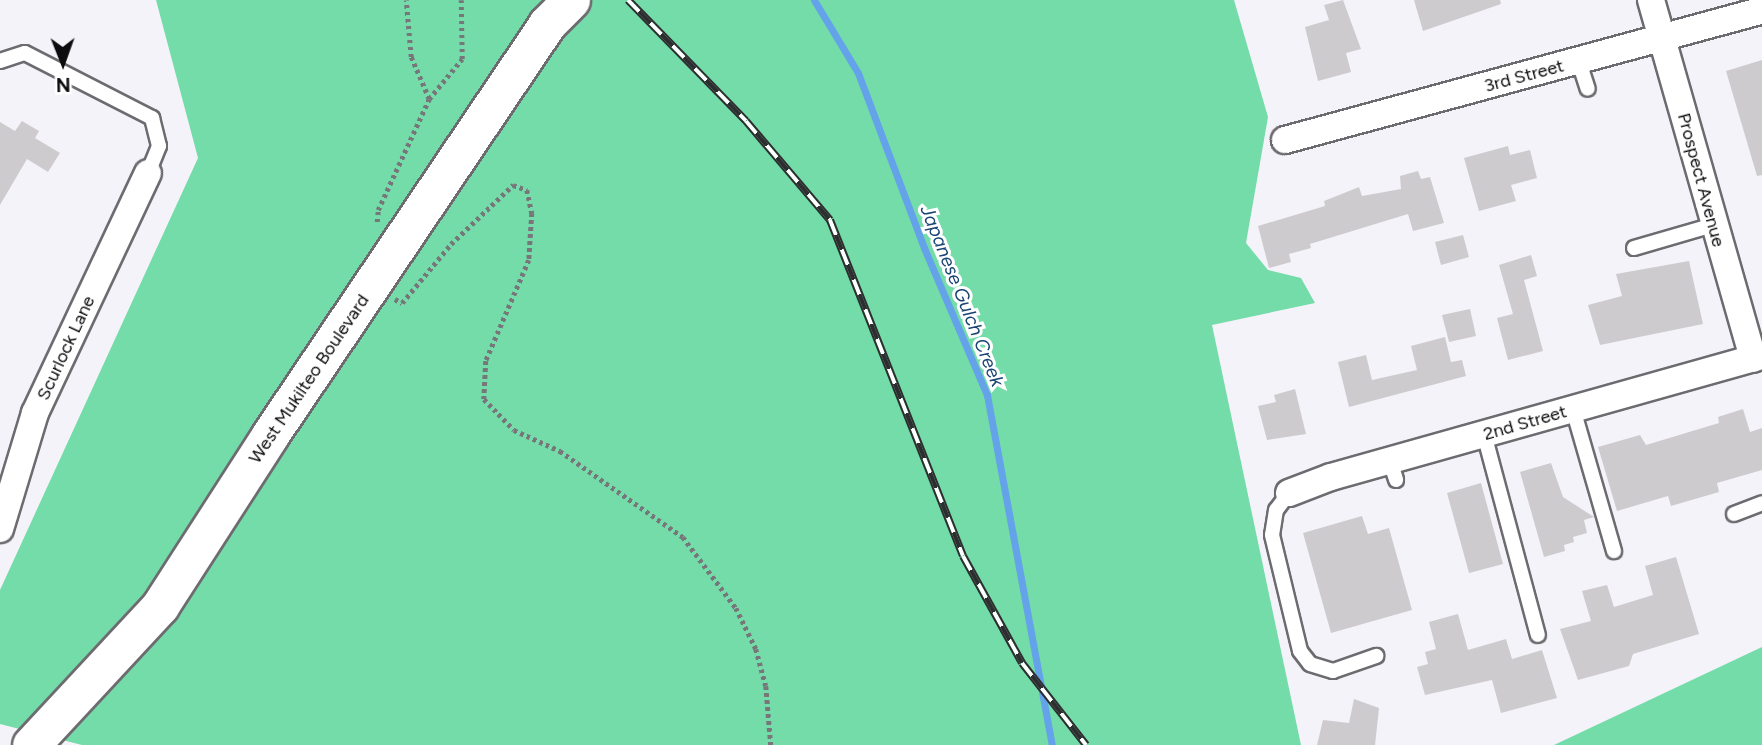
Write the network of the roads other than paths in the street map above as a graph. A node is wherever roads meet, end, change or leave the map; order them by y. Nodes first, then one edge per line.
1 (1651, 0) edge
2 (1762, 10) edge
3 (559, 12) edge
4 (1662, 38) junction
5 (0, 61) edge
6 (1579, 62) junction
7 (1588, 89) dead end
8 (1285, 140) dead end
9 (148, 173) joint
10 (1713, 225) junction
11 (1634, 248) dead end
12 (1758, 357) edge
13 (1573, 409) junction
14 (1484, 434) junction
15 (1289, 493) joint
16 (1762, 503) edge
17 (1734, 514) dead end
18 (0, 529) edge
19 (1614, 551) dead end
20 (1538, 635) dead end
21 (1376, 656) dead end
22 (30, 745) edge

1 - 4 street, Prospect Avenue
2 - 4 street, 3rd Street
3 - 22 main road, West Mukilteo Boulevard
4 - 6 street, 3rd Street
4 - 10 street, Prospect Avenue
5 - 9 lane
6 - 7 lane
6 - 8 street, 3rd Street
9 - 18 street, Scurlock Lane
10 - 11 lane
10 - 12 street, Prospect Avenue
12 - 13 street, 2nd Street
13 - 14 street, 2nd Street
13 - 19 lane
14 - 15 street, 2nd Street
14 - 20 lane
15 - 21 lane
16 - 17 lane

